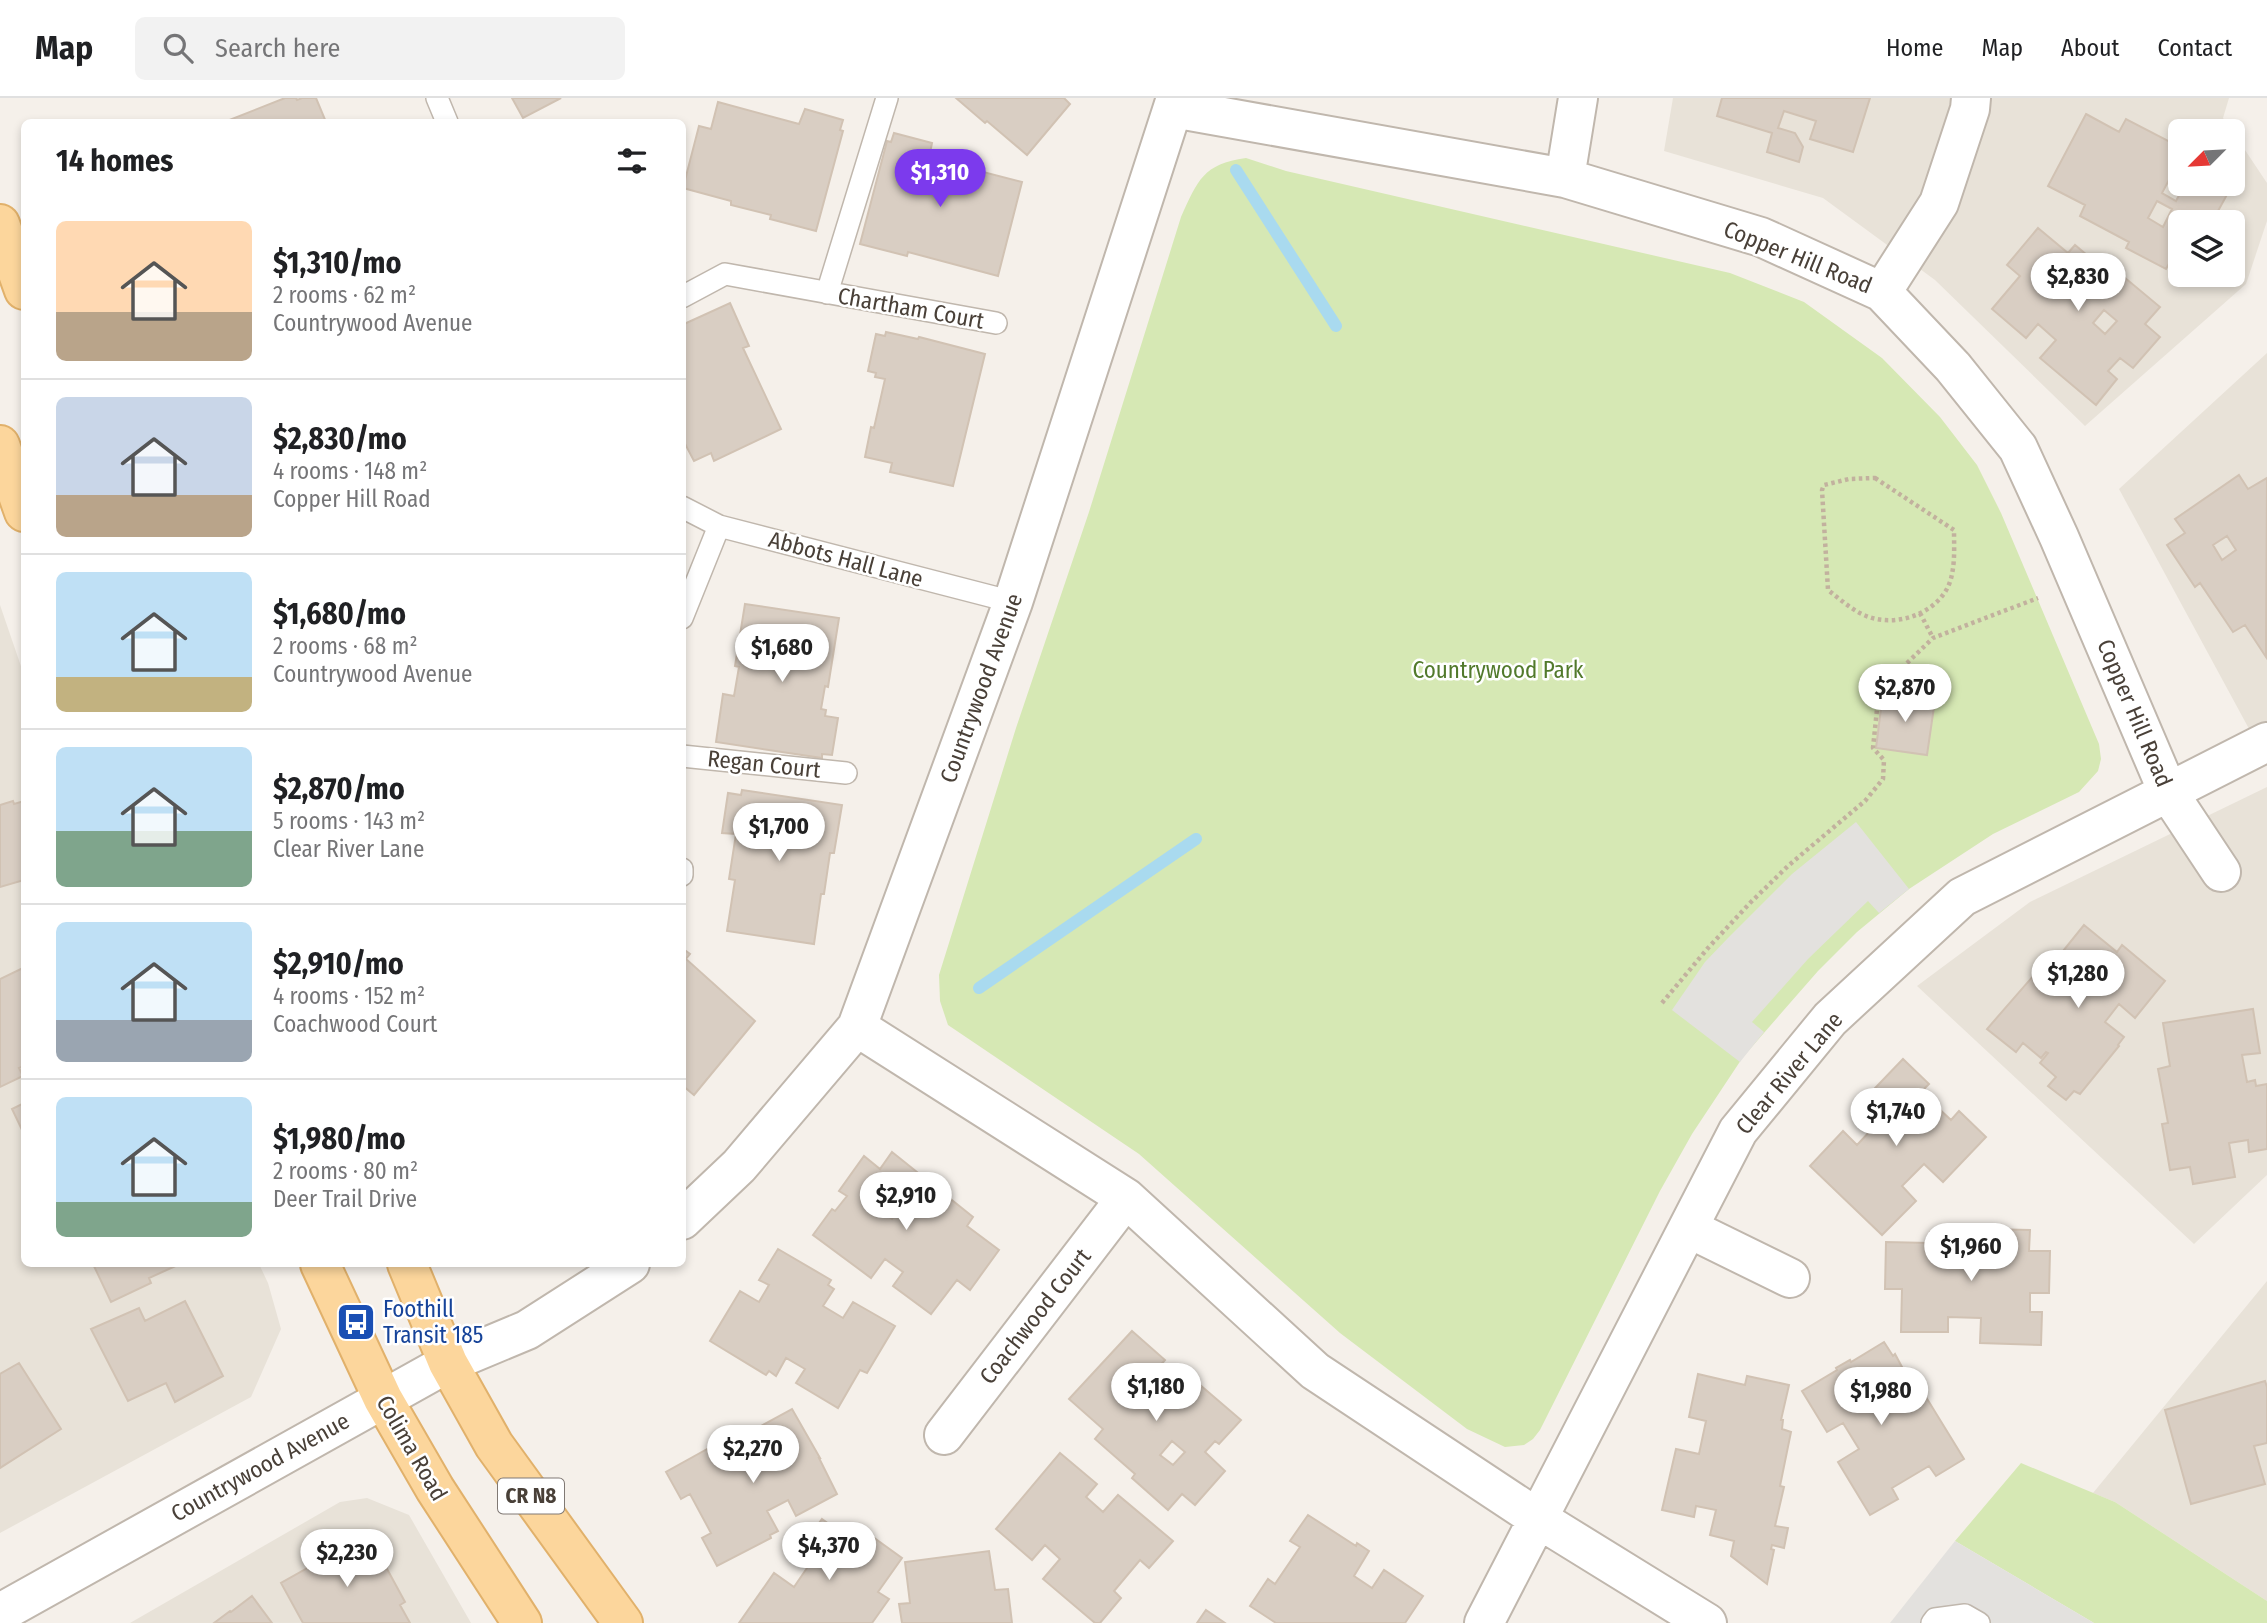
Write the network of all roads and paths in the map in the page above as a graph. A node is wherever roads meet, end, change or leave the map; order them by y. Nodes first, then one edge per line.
1 (437, 98) edge
2 (887, 98) edge
3 (1578, 98) edge
4 (1971, 98) edge
5 (1175, 103) edge
6 (446, 119) edge
7 (1565, 178) junction
8 (0, 224) edge
9 (21, 282) edge
10 (1882, 292) junction
11 (827, 293) junction
12 (686, 295) edge
13 (996, 323) dead end
14 (0, 445) edge
15 (21, 504) edge
16 (686, 509) edge
17 (719, 526) junction
18 (2038, 598) dead end
19 (1013, 602) junction
20 (686, 608) edge
21 (1920, 613) junction
22 (1933, 638) junction
23 (2267, 742) edge
24 (686, 756) edge
25 (846, 773) dead end
26 (2168, 792) junction
27 (2221, 872) dead end
28 (1662, 1003) dead end
29 (858, 1027) junction
30 (1126, 1198) junction
31 (686, 1216) edge
32 (1688, 1228) junction
33 (321, 1267) edge
34 (408, 1267) edge
35 (625, 1267) edge
36 (1790, 1278) dead end
37 (448, 1363) junction
38 (383, 1399) junction
39 (944, 1435) dead end
40 (1537, 1518) junction
41 (0, 1613) edge
42 (522, 1623) edge
43 (623, 1623) edge
44 (1484, 1623) edge
45 (1707, 1623) edge
46 (1932, 1623) edge
47 (1979, 1623) edge

1 - 6 lane
2 - 11 lane, Chartham Court
3 - 7 street
4 - 10 street
5 - 7 street, Copper Hill Road
5 - 19 street, Countrywood Avenue
7 - 10 street, Copper Hill Road
8 - 9 main road
10 - 26 street, Copper Hill Road
11 - 12 lane, Chartham Court
11 - 13 lane, Chartham Court
14 - 15 main road
16 - 17 lane, Abbots Hall Lane
17 - 19 lane, Abbots Hall Lane
17 - 20 lane
18 - 22 path
19 - 29 street, Countrywood Avenue
21 - 21 path
21 - 22 path
22 - 28 path
23 - 26 street, Clear River Lane
24 - 25 lane, Regan Court
26 - 27 street, Copper Hill Road
26 - 32 street, Clear River Lane
29 - 30 street
29 - 31 street, Countrywood Avenue
30 - 39 street, Coachwood Court
30 - 40 street
32 - 36 street
32 - 40 street, Clear River Lane
33 - 38 main road, Colima Road
34 - 37 main road, CR N8
35 - 37 street, Countrywood Avenue
37 - 38 street, Countrywood Avenue
37 - 43 main road, CR N8
38 - 41 street, Countrywood Avenue
38 - 42 main road, Colima Road
40 - 44 street, Clear River Lane
40 - 45 street
46 - 47 lane

